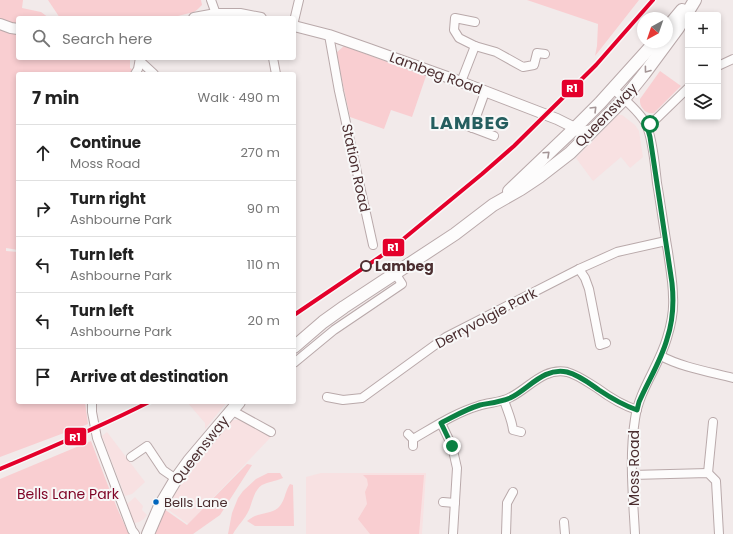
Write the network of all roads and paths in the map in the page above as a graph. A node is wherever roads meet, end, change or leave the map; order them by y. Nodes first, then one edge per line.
1 (210, 0) edge
2 (299, 0) edge
3 (690, 0) edge
4 (695, 0) edge
5 (216, 14) junction
6 (205, 16) edge
7 (250, 16) edge
8 (295, 16) edge
9 (673, 21) edge
10 (475, 22) dead end
11 (0, 24) edge
12 (296, 27) edge
13 (16, 29) edge
14 (329, 35) junction
15 (475, 46) junction
16 (650, 48) edge
17 (545, 54) dead end
18 (733, 59) edge
19 (140, 60) edge
20 (273, 60) edge
21 (721, 65) edge
22 (136, 72) edge
23 (152, 72) edge
24 (276, 72) edge
25 (461, 82) junction
26 (613, 89) junction
27 (685, 91) edge
28 (485, 92) junction
29 (624, 99) junction
30 (647, 126) junction
31 (575, 130) junction
32 (593, 130) junction
33 (494, 136) dead end
34 (577, 146) junction
35 (493, 205) junction
36 (666, 241) junction
37 (373, 245) dead end
38 (579, 269) junction
39 (395, 273) junction
40 (606, 343) dead end
41 (296, 345) edge
42 (661, 356) junction
43 (296, 361) edge
44 (732, 375) edge
45 (332, 396) dead end
46 (504, 400) junction
47 (92, 404) edge
48 (235, 406) edge
49 (637, 410) junction
50 (713, 422) dead end
51 (441, 423) junction
52 (271, 432) dead end
53 (521, 432) dead end
54 (411, 440) dead end
55 (131, 457) dead end
56 (708, 473) junction
57 (632, 475) junction
58 (176, 479) junction
59 (513, 492) dead end
60 (443, 502) dead end
61 (455, 503) junction
62 (564, 522) dead end
63 (135, 534) edge
64 (148, 534) edge
65 (452, 534) edge
66 (506, 534) edge
67 (564, 534) edge
68 (635, 534) edge
69 (720, 534) edge

1 - 5 street
2 - 8 street
3 - 9 highway
4 -> 29 highway, Queensway
5 - 6 main road
5 - 7 main road
10 - 15 street
11 - 13 main road
12 - 14 main road, Lambeg Road
14 - 25 main road, Lambeg Road
14 - 37 street, Station Road
15 - 17 street
15 - 25 street
16 - 26 highway, Queensway
18 - 21 street
19 - 22 street
19 - 23 street
20 - 24 street
25 - 28 main road, Lambeg Road
26 - 29 street, Moss Road
31 -> 26 highway, Queensway
27 - 30 street
28 - 31 main road, Lambeg Road
28 - 33 street
29 - 30 street, Moss Road
29 - 32 highway, Queensway
30 - 36 street, Moss Road
31 - 32 main road
31 - 34 main road
35 -> 31 highway, Queensway
32 - 34 highway, Queensway
34 - 35 highway, Queensway
35 - 39 highway, Queensway
36 - 38 street, Derryvolgie Park
36 - 42 street, Moss Road
38 - 40 street
38 - 45 street, Derryvolgie Park
39 - 41 highway, Queensway
39 - 43 street
42 - 44 street
42 - 49 street, Moss Road
46 - 49 street
46 - 51 street
46 - 53 street
47 - 63 street
48 - 52 street, Queensway
48 - 58 highway, Queensway
49 - 57 street, Moss Road
50 - 56 street
51 - 54 street
51 - 61 street
55 - 58 street
56 - 57 street
56 - 69 street
57 - 68 street, Moss Road
58 - 64 highway, Queensway
59 - 66 street
60 - 61 street
61 - 65 street
62 - 67 street

